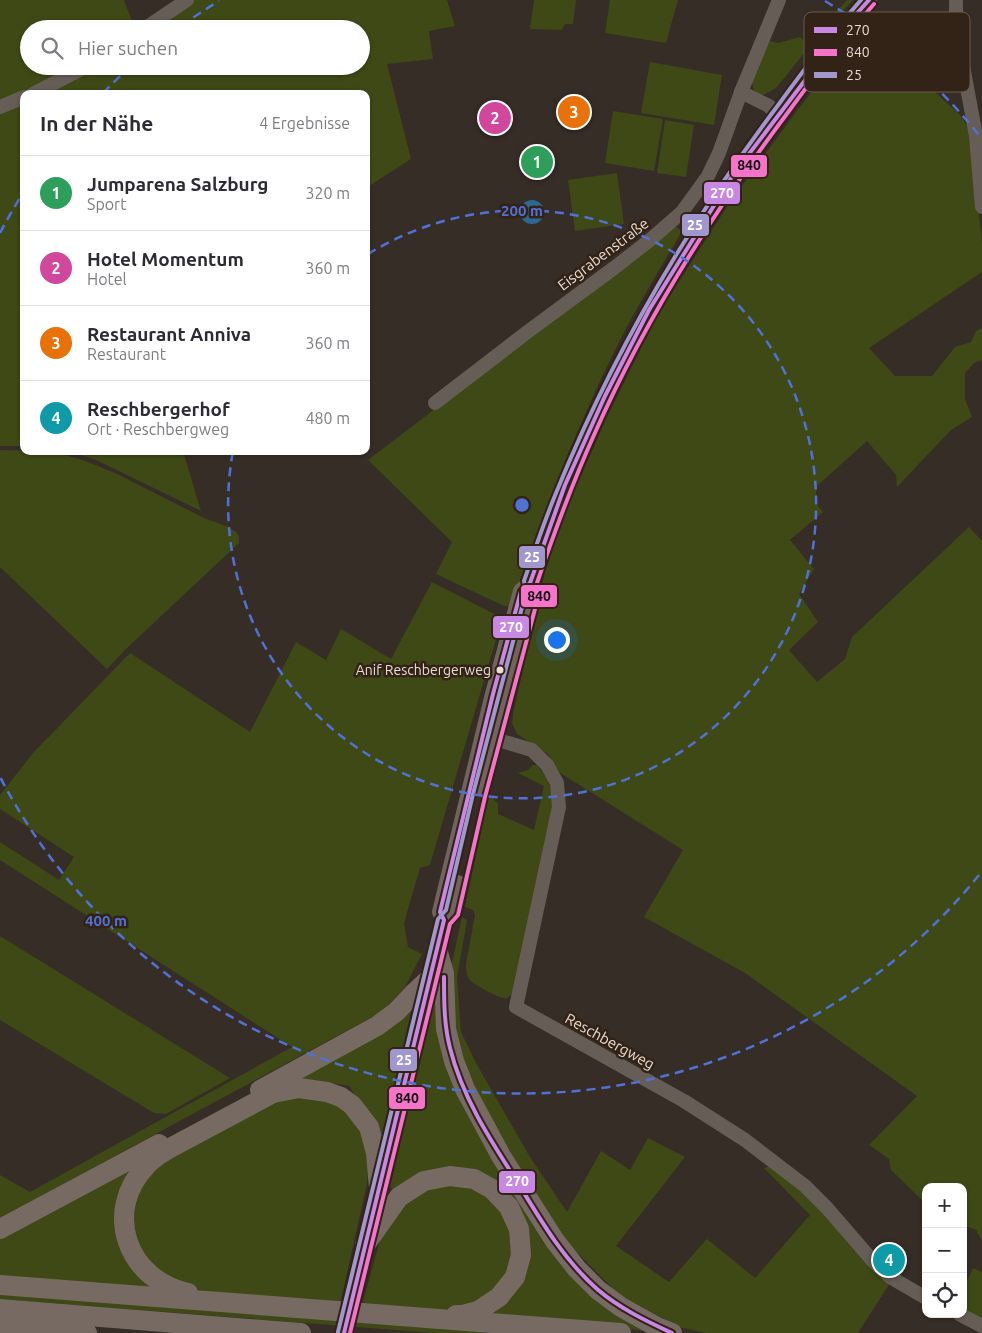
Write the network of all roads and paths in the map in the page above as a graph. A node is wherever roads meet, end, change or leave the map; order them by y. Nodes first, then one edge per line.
1 (187, 0) edge
2 (779, 0) edge
3 (869, 0) edge
4 (858, 12) edge
5 (157, 20) edge
6 (70, 75) edge
7 (804, 80) edge
8 (41, 90) edge
9 (741, 92) junction
10 (968, 92) edge
11 (20, 99) edge
12 (0, 107) edge
13 (777, 115) junction
14 (982, 207) edge
15 (435, 402) dead end
16 (530, 583) junction
17 (495, 739) junction
18 (444, 920) junction
19 (437, 949) junction
20 (430, 978) junction
21 (379, 1188) junction
22 (0, 1229) edge
23 (366, 1245) junction
24 (0, 1285) edge
25 (922, 1296) edge
26 (229, 1303) junction
27 (0, 1309) edge
28 (967, 1318) edge
29 (426, 1319) junction
30 (0, 1326) edge
31 (982, 1326) edge
32 (87, 1333) edge
33 (302, 1333) edge
34 (344, 1333) edge
35 (621, 1333) edge
36 (672, 1333) edge

1 - 5 street
2 - 9 street, Eisgrabenstraße
3 - 4 main road
6 - 8 street
7 - 13 main road
9 - 13 street
9 - 15 street, Eisgrabenstraße
10 - 14 street
11 - 12 street
13 - 16 main road
16 - 17 main road
16 - 18 main road
17 - 18 main road
17 - 25 street, Reschbergweg
18 - 19 main road
19 - 20 main road
19 - 36 highway
20 - 21 main road
20 - 22 highway
21 - 23 main road
21 - 26 highway
23 - 29 highway
23 - 34 main road, bridge
24 - 26 highway
26 - 29 highway
27 - 33 highway
28 - 31 street
29 - 35 highway
30 - 32 highway

